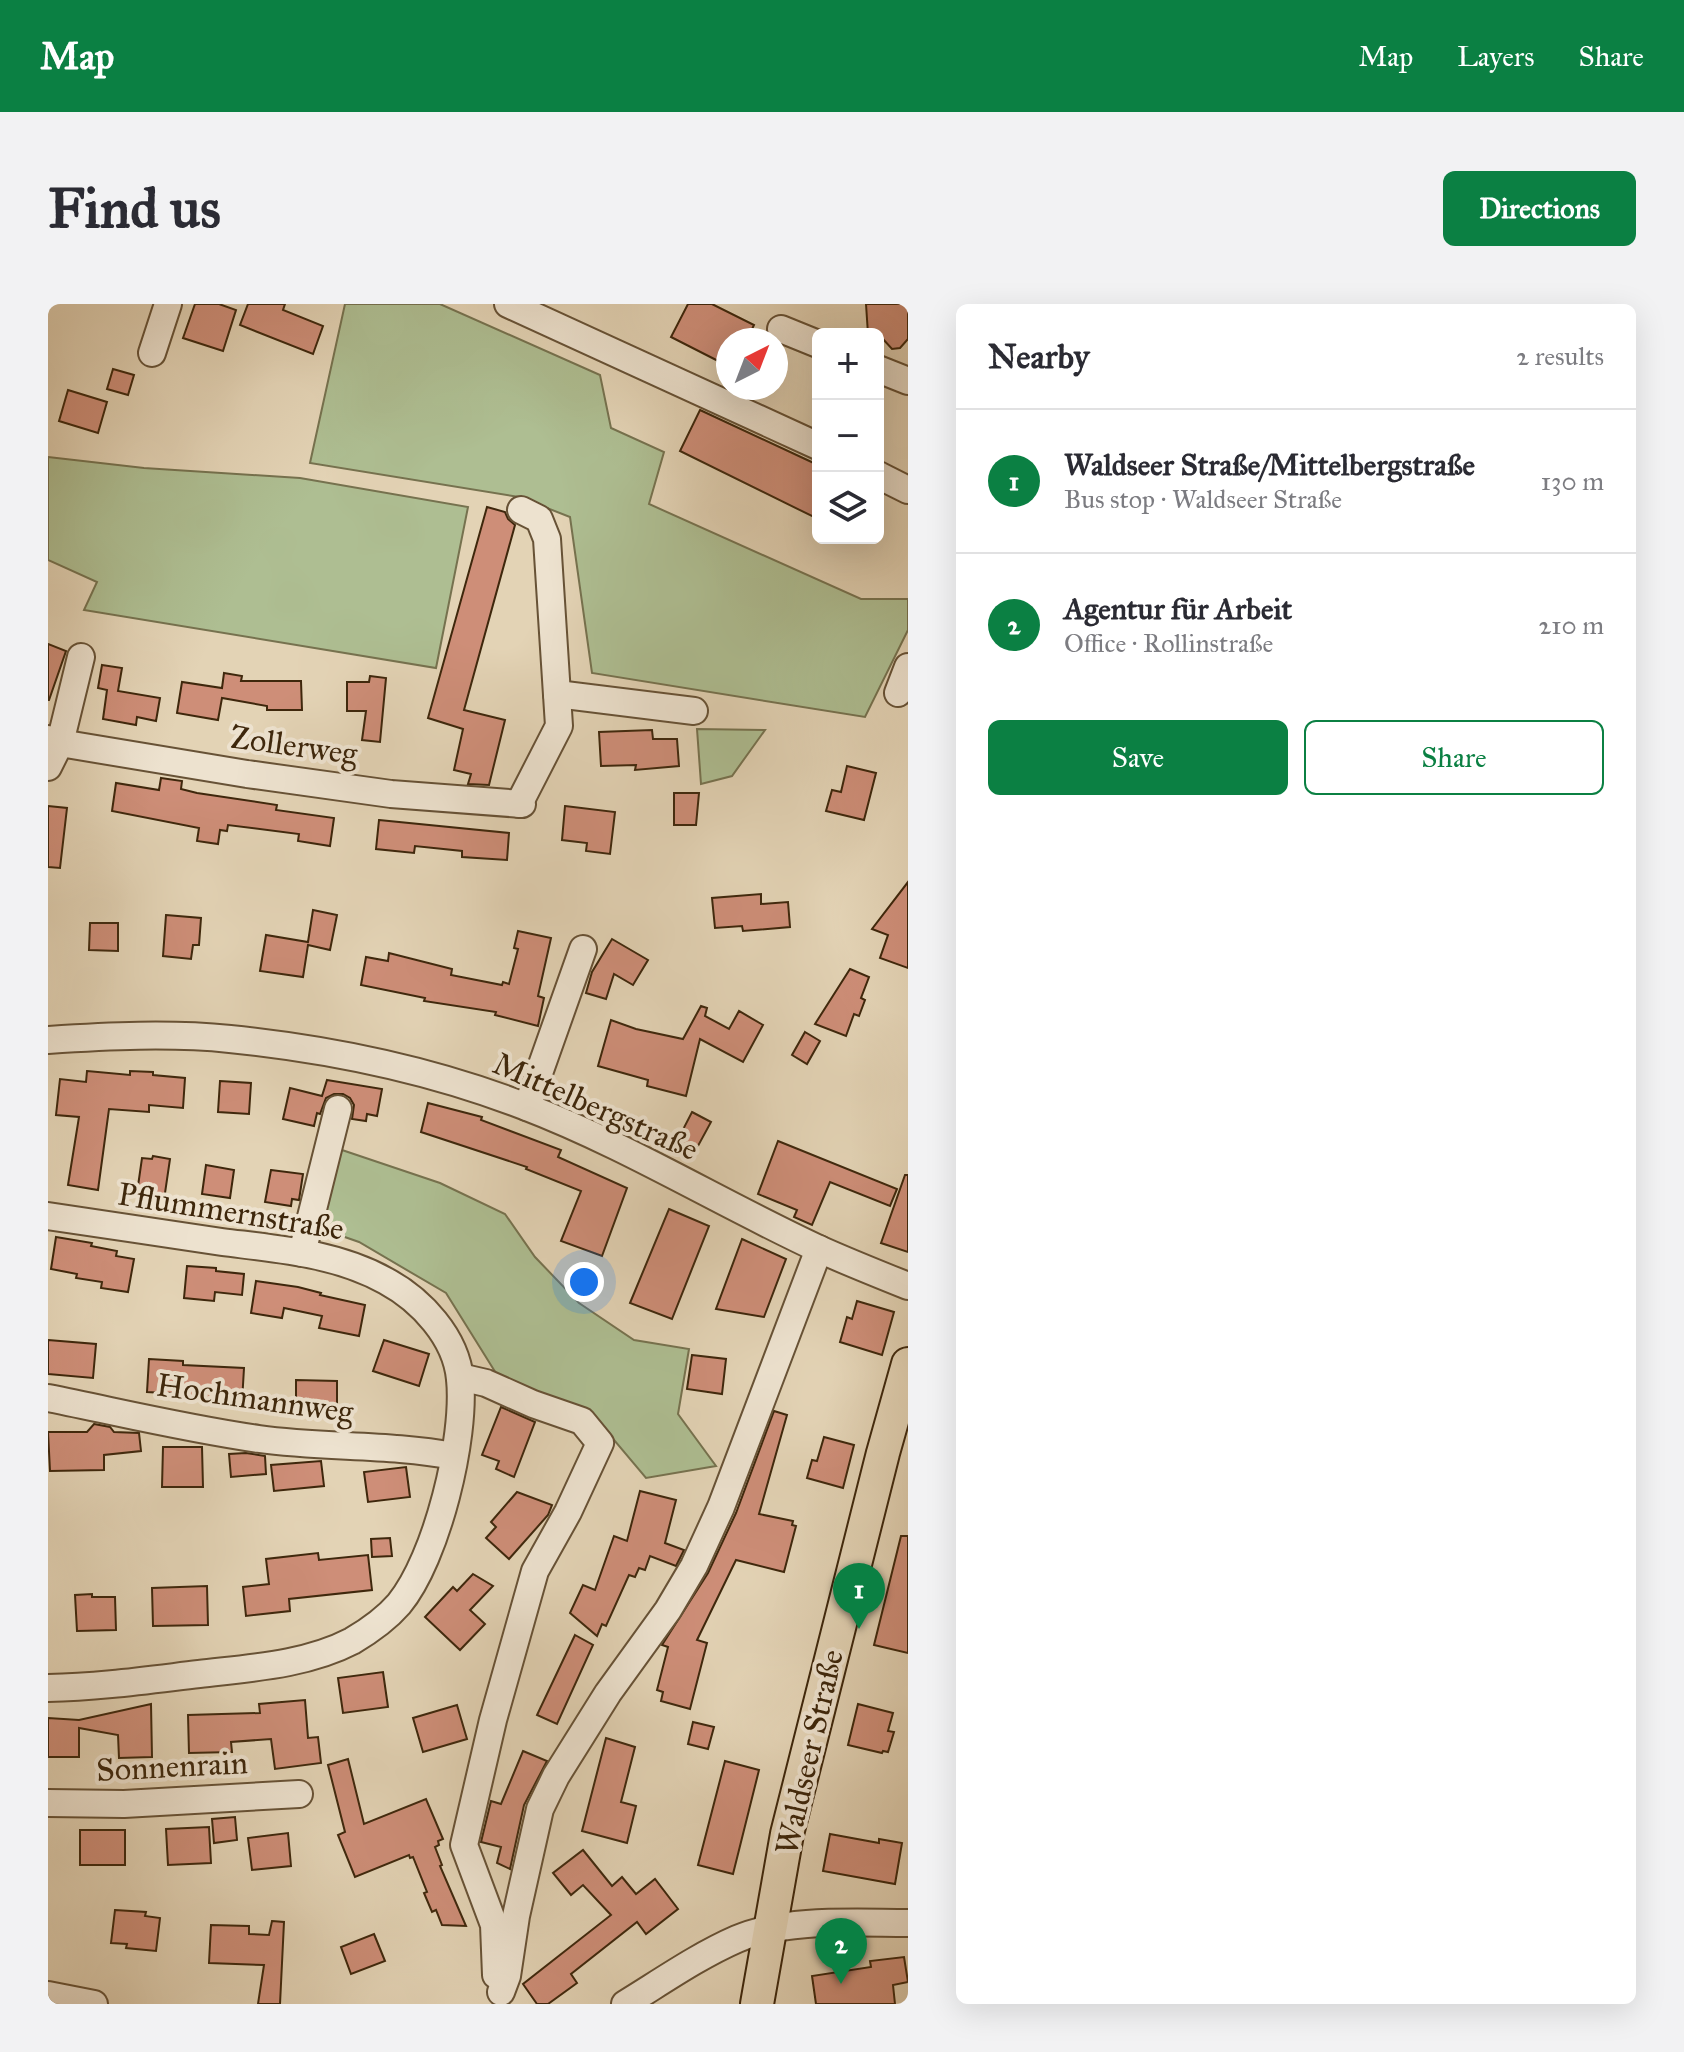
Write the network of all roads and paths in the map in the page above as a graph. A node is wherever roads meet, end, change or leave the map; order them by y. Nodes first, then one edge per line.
1 (168, 304) edge
2 (508, 304) edge
3 (780, 325) edge
4 (812, 341) edge
5 (152, 353) dead end
6 (884, 371) edge
7 (908, 381) edge
8 (716, 386) edge
9 (751, 400) edge
10 (812, 442) edge
11 (884, 478) edge
12 (908, 490) edge
13 (521, 510) dead end
14 (81, 657) dead end
15 (908, 667) edge
16 (898, 693) dead end
17 (557, 694) junction
18 (694, 711) dead end
19 (54, 741) edge
20 (48, 767) edge
21 (583, 949) dead end
22 (48, 1040) edge
23 (527, 1107) junction
24 (338, 1109) dead end
25 (48, 1216) edge
26 (819, 1249) junction
27 (302, 1253) junction
28 (908, 1286) edge
29 (908, 1364) edge
30 (460, 1377) junction
31 (48, 1398) edge
32 (454, 1456) junction
33 (48, 1688) edge
34 (299, 1794) dead end
35 (48, 1803) edge
36 (908, 1923) edge
37 (770, 1929) junction
38 (48, 1995) edge
39 (502, 1998) edge
40 (94, 2004) edge
41 (625, 2004) edge
42 (757, 2004) edge

1 - 5 street
2 - 8 street
3 - 4 street
6 - 7 street
9 - 10 street
11 - 12 street
13 - 17 street, Zollerweg
14 - 19 street
15 - 16 street
17 - 18 street
17 - 19 street, Zollerweg
19 - 20 street
21 - 23 street
22 - 23 street, Mittelbergstraße
23 - 26 street, Mittelbergstraße
24 - 27 street
25 - 27 street, Pflummernstraße
26 - 28 street, Mittelbergstraße
26 - 39 street
27 - 30 street, Pflummernstraße
29 - 37 main road, Waldseer Straße
30 - 32 street, Pflummernstraße
30 - 39 street
31 - 32 street, Hochmannweg
32 - 33 street, Pflummernstraße
34 - 35 street, Sonnenrain
36 - 37 street
37 - 41 street
37 - 42 main road, Waldseer Straße
38 - 40 street

